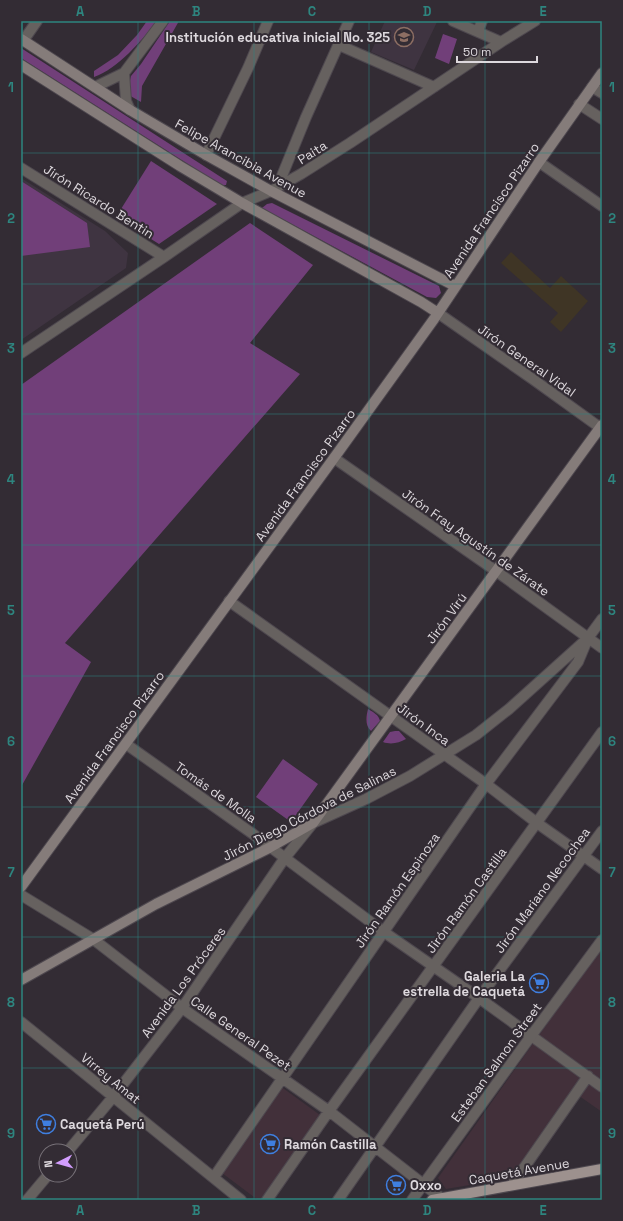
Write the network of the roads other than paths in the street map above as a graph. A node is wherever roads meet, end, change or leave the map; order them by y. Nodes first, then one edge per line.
1 (36, 21) edge
2 (163, 21) edge
3 (268, 21) edge
4 (349, 21) edge
5 (453, 21) edge
6 (482, 21) edge
7 (535, 21) edge
8 (478, 31) junction
9 (22, 40) edge
10 (501, 42) junction
11 (339, 45) junction
12 (21, 65) edge
13 (124, 73) junction
14 (602, 73) edge
15 (95, 87) junction
16 (434, 87) junction
17 (592, 87) junction
18 (602, 93) edge
19 (580, 104) junction
20 (130, 110) junction
21 (602, 119) edge
22 (206, 155) junction
23 (539, 162) junction
24 (21, 168) edge
25 (274, 190) junction
26 (242, 203) junction
27 (602, 206) edge
28 (164, 257) junction
29 (456, 286) junction
30 (438, 313) junction
31 (21, 353) edge
32 (601, 427) edge
33 (334, 458) junction
34 (496, 571) junction
35 (229, 602) junction
36 (602, 619) edge
37 (588, 638) junction
38 (602, 648) edge
39 (391, 716) junction
40 (602, 732) edge
41 (126, 744) junction
42 (444, 755) junction
43 (486, 784) junction
44 (313, 823) junction
45 (537, 823) junction
46 (602, 831) edge
47 (269, 848) junction
48 (584, 856) junction
49 (284, 859) junction
50 (602, 869) edge
51 (21, 888) edge
52 (21, 895) edge
53 (384, 932) junction
54 (92, 939) junction
55 (602, 940) edge
56 (434, 966) junction
57 (21, 980) edge
58 (479, 998) junction
59 (182, 1008) junction
60 (21, 1022) edge
61 (531, 1036) junction
62 (588, 1076) junction
63 (282, 1078) junction
64 (602, 1087) edge
65 (113, 1097) junction
66 (329, 1110) junction
67 (75, 1143) edge
68 (376, 1146) junction
69 (602, 1169) edge
70 (214, 1177) junction
71 (41, 1183) edge
72 (423, 1184) junction
73 (512, 1185) junction
74 (437, 1199) edge
75 (27, 1200) edge
76 (242, 1200) edge
77 (267, 1200) edge
78 (338, 1200) edge
79 (412, 1200) edge

1 - 9 street
2 - 13 street
3 - 22 street
4 - 11 street
5 - 8 street
6 - 8 street
7 - 10 street, Paita
8 - 10 street
9 - 15 main road, Felipe Arancibia Avenue
10 - 16 street, Paita
11 - 16 street
11 - 25 street
12 - 26 main road
13 - 15 street
13 - 20 street
14 - 17 main road, Avenida Francisco Pizarro
15 - 20 main road, Felipe Arancibia Avenue
16 - 25 street, Paita
17 - 18 street
17 - 19 main road, Avenida Francisco Pizarro
19 - 21 street
19 - 23 main road, Avenida Francisco Pizarro
20 - 22 main road, Felipe Arancibia Avenue
22 - 25 main road, Felipe Arancibia Avenue
23 - 27 street
23 - 29 main road, Avenida Francisco Pizarro
24 - 28 street, Jirón Ricardo Bentin
25 - 26 street, Paita
25 - 29 main road, Felipe Arancibia Avenue
26 - 28 street, Paita
26 - 30 main road
28 - 31 street, Paita
29 - 30 main road, Avenida Francisco Pizarro
30 - 32 street, Jirón General Vidal
30 - 33 main road, Avenida Francisco Pizarro
32 - 34 main road, Jirón Virú
33 - 34 street, Jirón Fray Agustín de Zárate
33 - 35 main road, Avenida Francisco Pizarro
34 - 37 street, Jirón Fray Agustín de Zárate
34 - 39 main road, Jirón Virú
35 - 39 street, Jirón Inca
35 - 41 main road, Avenida Francisco Pizarro
36 - 37 street, Jirón Ramón Espinoza
37 - 38 street, Jirón Fray Agustín de Zárate
37 - 42 street, Jirón Diego Córdova de Salinas
37 - 43 street, Jirón Ramón Espinoza
39 - 42 street, Jirón Inca
39 - 44 main road, Jirón Virú
40 - 45 street, Jirón Ramón Castilla
41 - 47 street, Tomás de Molla
41 - 51 main road, Avenida Francisco Pizarro
42 - 43 street, Jirón Inca
42 - 44 street, Jirón Diego Córdova de Salinas
43 - 45 street, Jirón Inca
43 - 53 street, Jirón Ramón Espinoza
44 - 47 main road, Jirón Diego Córdova de Salinas
44 - 49 street, Avenida Los Próceres
45 - 48 street, Jirón Inca
45 - 56 street, Jirón Ramón Castilla
46 - 48 street, Jirón Mariano Necochea
47 - 49 street, Tomás de Molla
47 - 54 main road, Jirón Diego Córdova de Salinas
48 - 50 street, Jirón Inca
48 - 58 street, Jirón Mariano Necochea
49 - 53 street, Tomás de Molla
49 - 59 street, Avenida Los Próceres
52 - 54 street, Calle General Pezet
53 - 56 street, Tomás de Molla
53 - 63 street, Jirón Ramón Espinoza
54 - 57 main road, Jirón Diego Córdova de Salinas
54 - 59 street, Calle General Pezet
55 - 61 street, Esteban Salmon Street
56 - 58 street, Tomás de Molla
56 - 66 street, Jirón Ramón Castilla
58 - 61 street, Tomás de Molla
58 - 68 street, Jirón Mariano Necochea
59 - 63 street, Calle General Pezet
59 - 65 street, Avenida Los Próceres
60 - 65 street, Virrey Amat
61 - 62 street, Tomás de Molla
61 - 72 street, Esteban Salmon Street
62 - 64 street, Tomás de Molla
62 - 73 street
63 - 66 street, Calle General Pezet
63 - 70 street, Jirón Ramón Espinoza
65 - 67 street, Avenida Los Próceres
65 - 70 street, Virrey Amat
66 - 68 street, Calle General Pezet
66 - 77 street, Jirón Ramón Castilla
68 - 72 street, Calle General Pezet
68 - 78 street, Jirón Mariano Necochea
69 - 73 main road, Caquetá Avenue
70 - 76 street, Virrey Amat
71 - 75 street
72 - 74 street, Calle General Pezet
72 - 79 street, Esteban Salmon Street
73 - 74 main road, Caquetá Avenue

